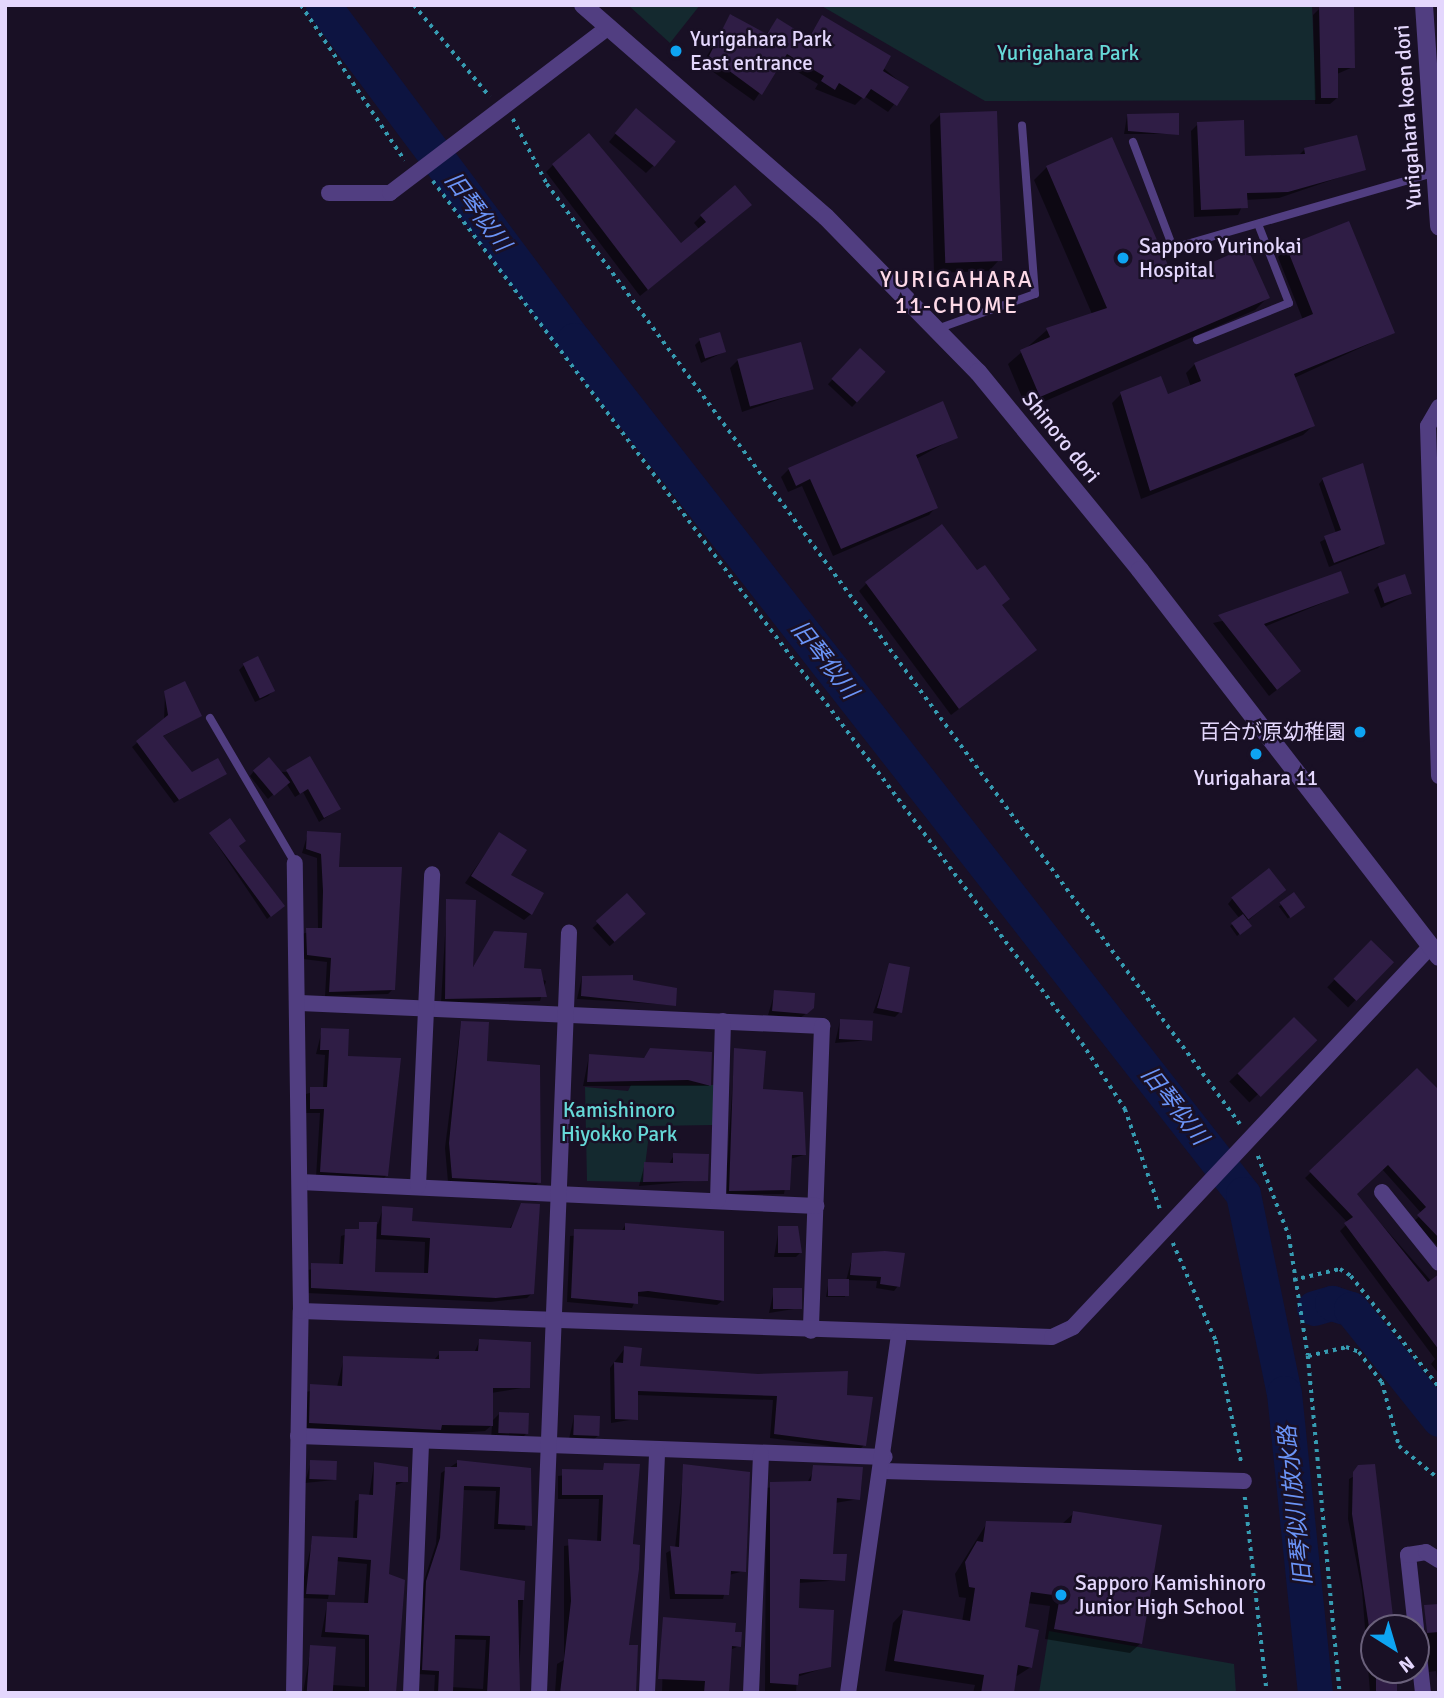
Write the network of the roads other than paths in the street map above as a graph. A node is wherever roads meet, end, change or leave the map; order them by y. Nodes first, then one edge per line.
1 (1424, 5) edge
2 (588, 7) edge
3 (609, 27) junction
4 (1433, 93) edge
5 (1022, 126) dead end
6 (1133, 142) dead end
7 (1433, 173) junction
8 (329, 193) dead end
9 (1258, 224) junction
10 (1439, 226) edge
11 (937, 329) junction
12 (1197, 340) dead end
13 (1439, 407) edge
14 (210, 718) dead end
15 (1439, 776) edge
16 (295, 863) joint
17 (432, 874) dead end
18 (569, 933) dead end
19 (1436, 950) edge
20 (300, 1003) junction
21 (428, 1008) junction
22 (565, 1013) junction
23 (723, 1021) junction
24 (300, 1182) junction
25 (418, 1186) junction
26 (559, 1191) junction
27 (1382, 1192) dead end
28 (718, 1200) junction
29 (816, 1206) junction
30 (1439, 1263) edge
31 (301, 1311) junction
32 (553, 1319) junction
33 (811, 1331) junction
34 (899, 1336) junction
35 (299, 1436) junction
36 (421, 1441) junction
37 (549, 1447) junction
38 (657, 1451) junction
39 (761, 1454) junction
40 (884, 1464) junction
41 (1244, 1481) dead end
42 (1439, 1559) edge
43 (294, 1693) edge
44 (411, 1693) edge
45 (539, 1693) edge
46 (647, 1693) edge
47 (751, 1693) edge
48 (848, 1693) edge
49 (1423, 1693) edge

1 - 4 street, Yurigahara koen dori
2 - 3 street, Shinoro dori
3 - 8 street
3 - 11 street, Shinoro dori
4 - 7 street, Yurigahara koen dori
5 - 11 lane
6 - 9 lane
7 - 9 lane
7 - 10 street, Yurigahara koen dori
9 - 12 lane
11 - 19 street, Shinoro dori
13 - 15 street
14 - 16 lane
16 - 20 street
17 - 21 street
18 - 22 street
19 - 34 street
20 - 21 street
20 - 24 street
21 - 22 street
21 - 25 street
22 - 23 street
22 - 26 street
23 - 28 street
23 - 29 street
24 - 25 street
24 - 31 street
25 - 26 street
26 - 28 street
26 - 32 street
27 - 30 street
28 - 29 street
29 - 33 street
31 - 32 street
31 - 35 street
32 - 33 street
32 - 37 street
33 - 34 street
34 - 40 street
35 - 36 street
35 - 43 street
36 - 37 street
36 - 44 street
37 - 38 street
37 - 45 street
38 - 39 street
38 - 46 street
39 - 40 street
39 - 47 street
40 - 41 street
40 - 48 street
42 - 49 street

